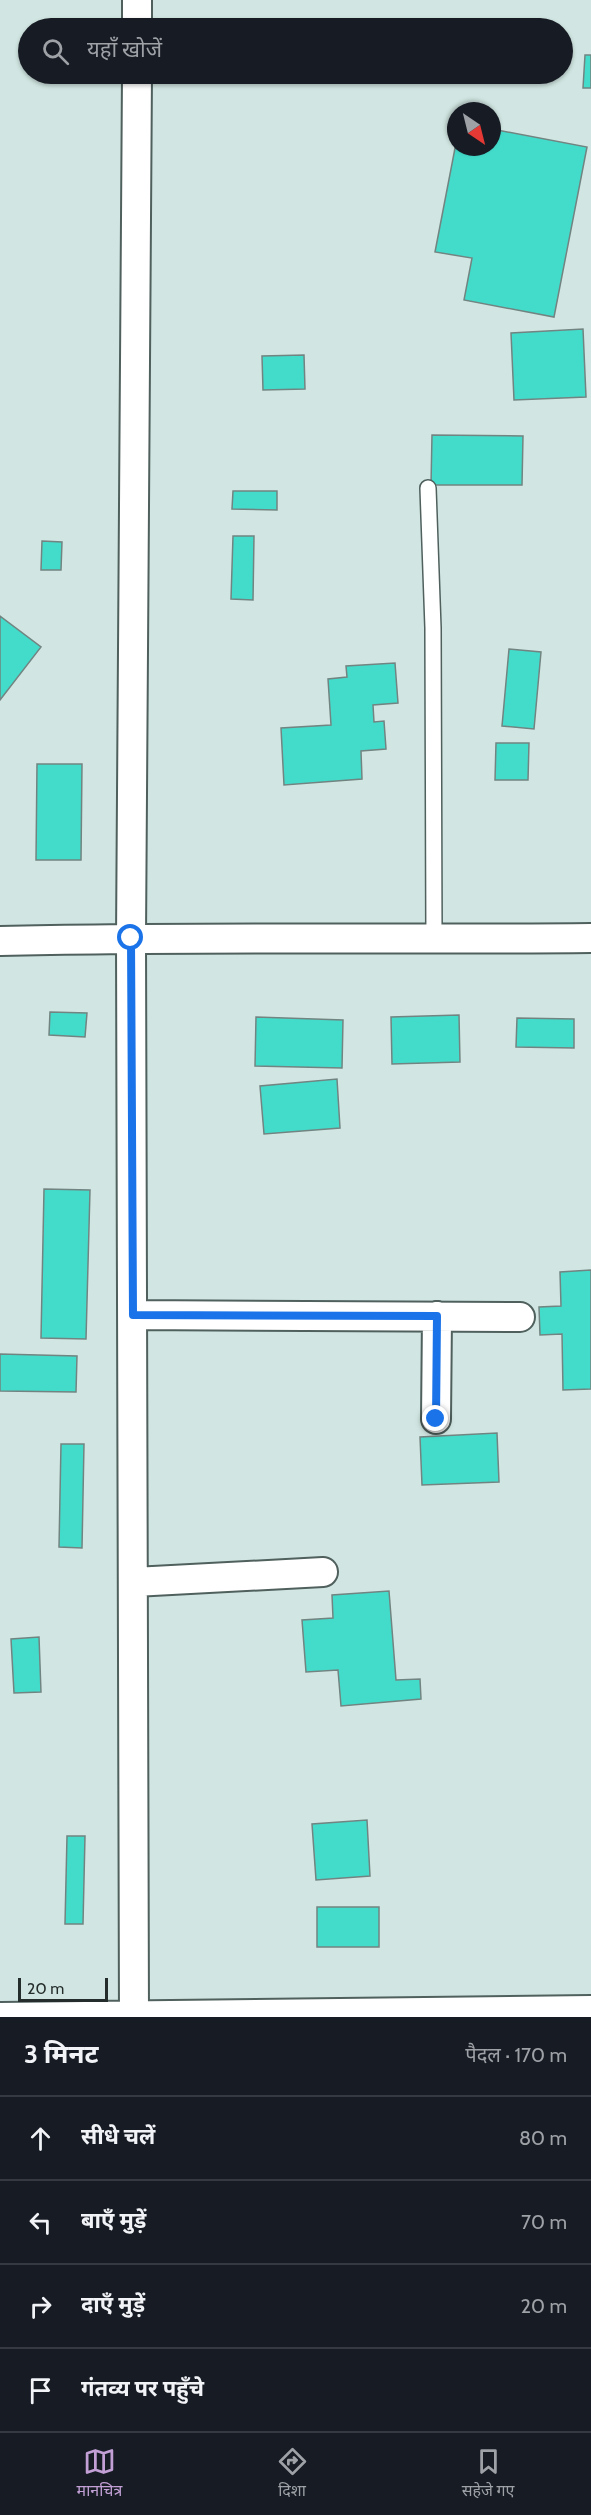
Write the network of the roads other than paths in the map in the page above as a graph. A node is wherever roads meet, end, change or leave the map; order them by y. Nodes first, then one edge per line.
1 (137, 0) edge
2 (137, 18) edge
3 (137, 84) edge
4 (428, 488) dead end
5 (131, 938) junction
6 (591, 938) edge
7 (0, 940) edge
8 (434, 940) junction
9 (133, 1315) junction
10 (437, 1316) junction
11 (520, 1317) dead end
12 (436, 1419) dead end
13 (323, 1572) dead end
14 (134, 1582) junction
15 (591, 2010) edge
16 (0, 2017) edge
17 (134, 2017) edge

1 - 2 street
3 - 5 street
4 - 8 lane
5 - 7 street
5 - 8 street
5 - 9 street
6 - 8 street
9 - 10 street
9 - 14 street
10 - 11 street
10 - 12 street
13 - 14 street
14 - 17 street
15 - 17 street
16 - 17 street

